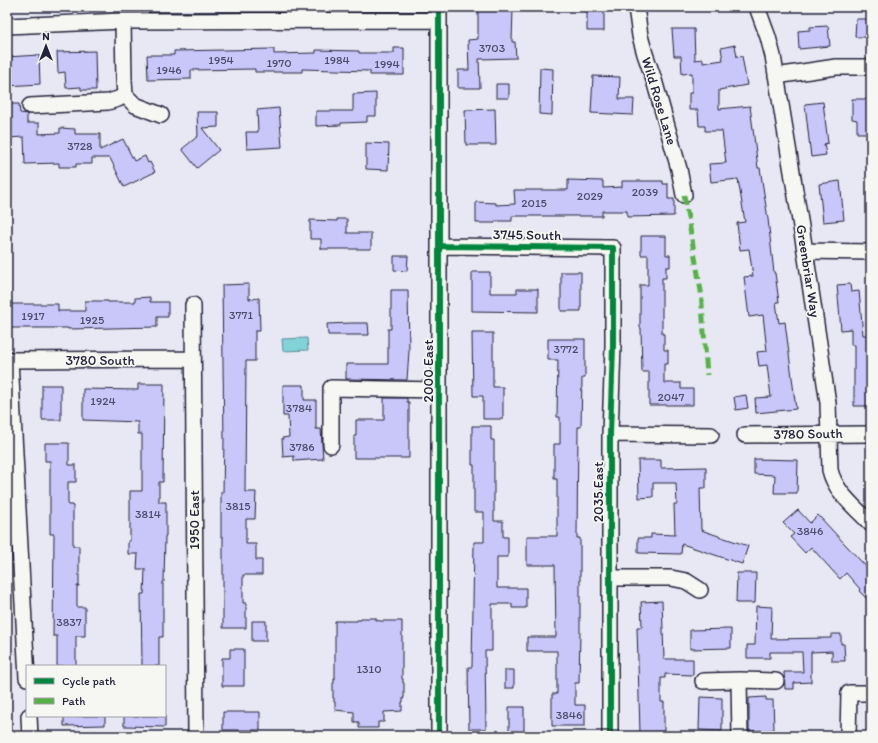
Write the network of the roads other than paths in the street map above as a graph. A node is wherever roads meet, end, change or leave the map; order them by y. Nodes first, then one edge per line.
1 (636, 7) edge
2 (757, 7) edge
3 (439, 14) edge
4 (123, 21) junction
5 (7, 26) edge
6 (871, 67) edge
7 (776, 76) junction
8 (125, 94) junction
9 (30, 106) dead end
10 (161, 115) dead end
11 (684, 195) dead end
12 (440, 246) junction
13 (613, 248) joint
14 (805, 251) junction
15 (871, 252) edge
16 (193, 305) dead end
17 (193, 359) junction
18 (8, 360) edge
19 (440, 390) junction
20 (610, 434) junction
21 (828, 434) junction
22 (871, 434) edge
23 (711, 435) dead end
24 (745, 435) dead end
25 (331, 445) dead end
26 (871, 524) edge
27 (610, 578) junction
28 (700, 590) dead end
29 (26, 665) edge
30 (703, 680) dead end
31 (739, 680) junction
32 (776, 680) dead end
33 (871, 693) edge
34 (29, 717) edge
35 (30, 736) edge
36 (196, 736) edge
37 (439, 736) edge
38 (610, 736) edge
39 (740, 736) edge
40 (848, 736) edge

1 - 11 street, Wild Rose Lane
2 - 7 street, Greenbriar Way
3 - 4 street
3 - 12 street, 2000 East
4 - 5 street
4 - 8 street
6 - 7 street
7 - 14 street, Greenbriar Way
8 - 9 street
8 - 10 street
12 - 13 street, 3745 South
12 - 19 street, 2000 East
13 - 20 street, 2035 East
14 - 15 street
14 - 21 street, Greenbriar Way
16 - 17 street, 1950 East
17 - 18 street, 3780 South
17 - 36 street, 1950 East
18 - 29 street
19 - 25 street
19 - 37 street, 2000 East
20 - 23 street
20 - 27 street, 2035 East
21 - 22 street, 3780 South
21 - 24 street, 3780 South
21 - 26 street, Greenbriar Way
27 - 28 street
27 - 38 street, 2035 East
30 - 31 street
31 - 32 street
31 - 39 street
33 - 40 street
34 - 35 street

